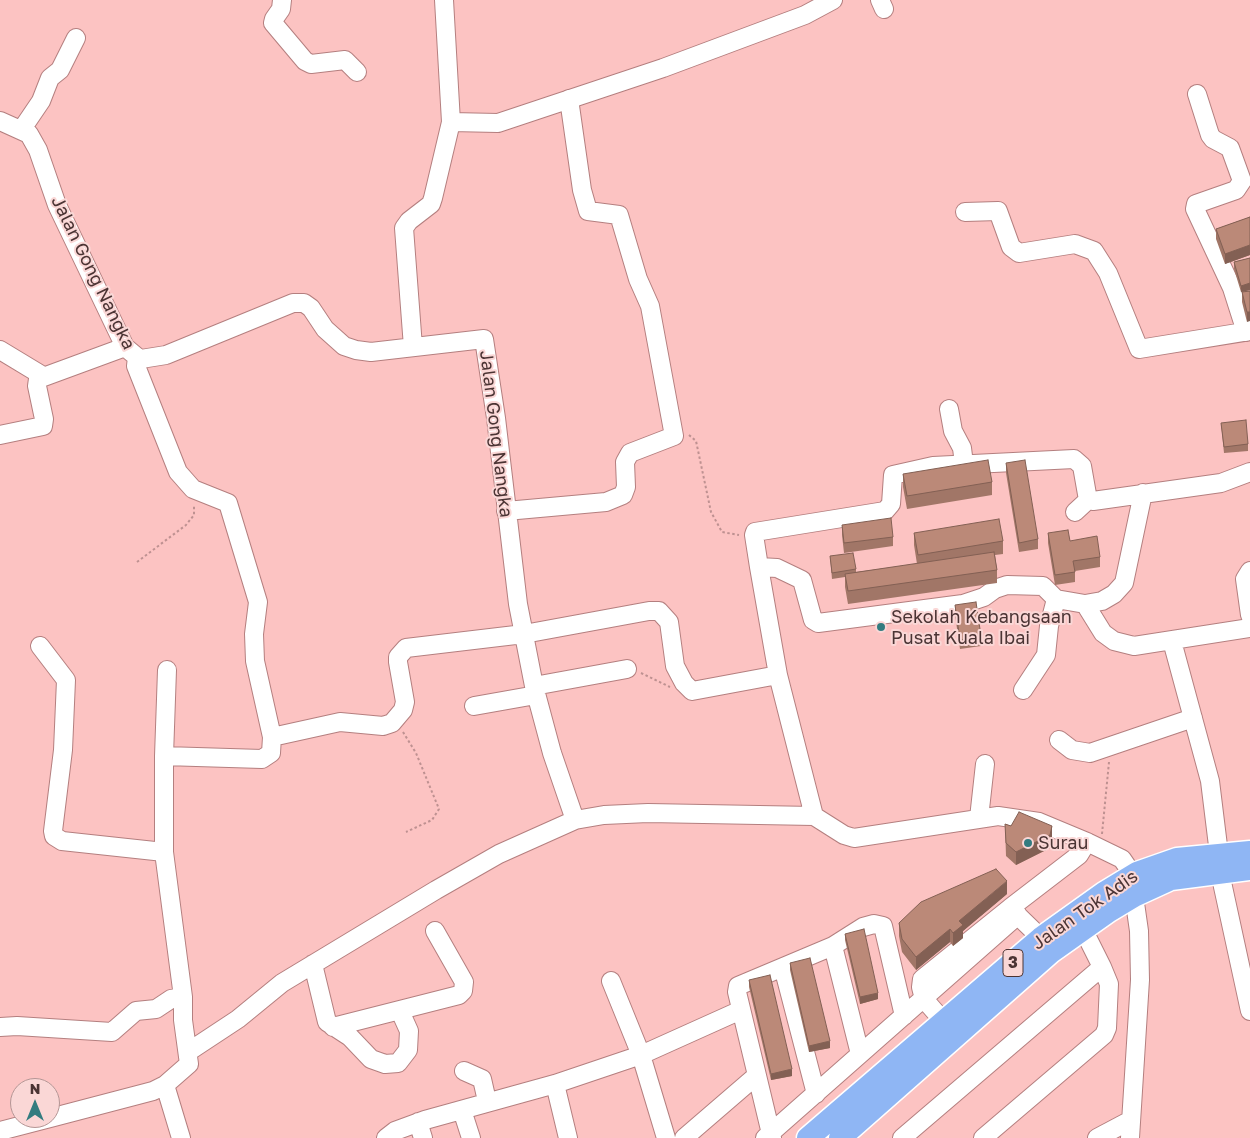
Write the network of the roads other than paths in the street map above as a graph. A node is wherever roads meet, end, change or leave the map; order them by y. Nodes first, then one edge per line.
1 (282, 0) edge
2 (444, 0) edge
3 (833, 0) edge
4 (76, 38) dead end
5 (357, 72) dead end
6 (1197, 94) dead end
7 (569, 99) junction
8 (0, 121) edge
9 (451, 122) junction
10 (22, 129) junction
11 (965, 212) dead end
12 (1248, 332) edge
13 (413, 347) junction
14 (0, 350) edge
15 (131, 352) junction
16 (43, 376) junction
17 (949, 409) dead end
18 (0, 435) edge
19 (964, 464) junction
20 (1250, 472) edge
21 (1143, 493) junction
22 (1088, 500) junction
23 (506, 511) junction
24 (1075, 512) dead end
25 (758, 567) junction
26 (1250, 572) edge
27 (1056, 599) junction
28 (1085, 604) junction
29 (1250, 615) edge
30 (1250, 628) edge
31 (524, 634) junction
32 (1172, 641) junction
33 (40, 646) dead end
34 (627, 669) road end
35 (167, 670) dead end
36 (778, 675) junction
37 (1023, 690) dead end
38 (535, 691) junction
39 (474, 706) dead end
40 (1192, 718) junction
41 (272, 737) junction
42 (1059, 740) dead end
43 (164, 756) junction
44 (985, 764) dead end
45 (814, 816) junction
46 (979, 818) junction
47 (575, 820) junction
48 (1093, 844) junction
49 (164, 852) junction
50 (1250, 852) edge
51 (1219, 863) junction
52 (1250, 869) edge
53 (1133, 885) junction
54 (1014, 912) junction
55 (1083, 928) junction
56 (435, 932) dead end
57 (1041, 938) junction
58 (833, 946) junction
59 (313, 964) junction
60 (783, 967) junction
61 (1102, 967) junction
62 (612, 981) dead end
63 (183, 997) junction
64 (924, 998) junction
65 (1249, 1000) edge
66 (742, 1010) junction
67 (400, 1011) junction
68 (904, 1016) junction
69 (944, 1022) junction
70 (0, 1027) edge
71 (333, 1027) junction
72 (188, 1052) junction
73 (860, 1054) junction
74 (641, 1055) junction
75 (464, 1071) dead end
76 (756, 1076) junction
77 (554, 1084) junction
78 (165, 1085) junction
79 (816, 1094) junction
80 (487, 1101) junction
81 (462, 1110) junction
82 (60, 1115) edge
83 (1131, 1120) junction
84 (420, 1130) edge
85 (769, 1136) edge
86 (181, 1138) edge
87 (386, 1138) edge
88 (471, 1138) edge
89 (568, 1138) edge
90 (666, 1138) edge
91 (684, 1138) edge
92 (808, 1138) edge
93 (840, 1138) edge
94 (902, 1138) edge
95 (983, 1138) edge
96 (1097, 1138) edge
97 (1130, 1138) edge

1 - 5 street
2 - 9 street
3 - 7 street
4 - 10 street
6 - 12 street
7 - 9 street
7 - 23 street
8 - 10 street
9 - 13 street
10 - 15 street, Jalan Gong Nangka
11 - 12 street
13 - 15 street, Jalan Gong Nangka
13 - 23 street, Jalan Gong Nangka
14 - 16 street
15 - 16 street
15 - 41 street
16 - 18 street
17 - 19 street
19 - 22 street
19 - 25 street
20 - 21 street
21 - 22 street
21 - 28 street
22 - 24 street
23 - 31 street, Jalan Gong Nangka
25 - 27 street
25 - 36 street
26 - 29 street
27 - 28 street
27 - 37 street
28 - 32 street
30 - 32 street
31 - 36 street
31 - 38 street, Jalan Gong Nangka
31 - 41 street
32 - 40 street
33 - 49 street
34 - 38 street
35 - 43 street
36 - 45 street
38 - 39 street
38 - 47 street, Jalan Gong Nangka
40 - 42 street
40 - 51 street
41 - 43 street
43 - 49 street
44 - 46 street
45 - 46 street
45 - 47 street
46 - 48 street
47 - 59 street
48 - 53 street
48 - 54 street
49 - 63 street
50 - 51 main road, Jalan Tok Adis / 3
51 - 52 main road, Jalan Tok Adis / 3
51 - 53 main road, Jalan Tok Adis / 3
51 - 65 street
53 - 55 main road, Jalan Tok Adis / 3
53 - 57 main road, Jalan Tok Adis / 3
53 - 83 street
54 - 57 street
54 - 64 street
55 - 61 street
55 - 93 main road, Jalan Tok Adis / 3
56 - 67 street
57 - 69 main road, Jalan Tok Adis / 3
58 - 60 street
58 - 68 street
58 - 73 street
59 - 71 street
59 - 72 street
60 - 66 street
60 - 79 street
61 - 94 street
61 - 95 street
62 - 74 street
63 - 70 street
63 - 72 street
64 - 68 street
64 - 69 street
66 - 74 street
66 - 76 street
67 - 71 street
67 - 71 street
68 - 73 street
69 - 92 main road, Jalan Tok Adis / 3
72 - 78 street
73 - 79 street
74 - 77 street
74 - 90 street
75 - 80 street
76 - 85 street
76 - 91 street
77 - 80 street
77 - 89 street
78 - 82 street
78 - 86 street
79 - 85 street
80 - 81 street
81 - 84 street
81 - 88 street
83 - 96 street
83 - 97 street
84 - 87 street

